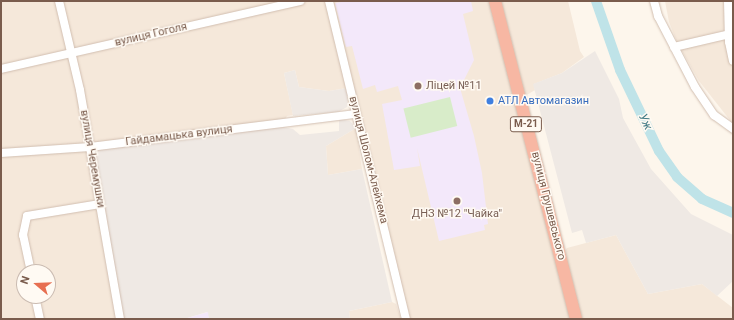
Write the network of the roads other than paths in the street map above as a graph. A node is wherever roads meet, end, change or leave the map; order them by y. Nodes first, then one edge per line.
1 (59, 1) edge
2 (300, 1) edge
3 (329, 1) edge
4 (495, 1) edge
5 (654, 1) edge
6 (728, 1) edge
7 (730, 34) junction
8 (674, 47) junction
9 (72, 53) junction
10 (733, 61) edge
11 (1, 69) edge
12 (356, 114) junction
13 (733, 129) edge
14 (90, 147) junction
15 (1, 153) edge
16 (100, 204) junction
17 (29, 264) edge
18 (37, 304) edge
19 (40, 319) edge
20 (120, 319) edge
21 (406, 319) edge
22 (576, 319) edge

1 - 9 street, вулиця Черемушки
2 - 9 street, вулиця Гоголя
3 - 12 street, вулиця Шолом-Алейхема
4 - 22 highway, вулиця Грушевського / М-21
5 - 8 street
6 - 7 street
7 - 8 street
7 - 10 street
8 - 13 street
9 - 11 street, вулиця Гоголя
9 - 14 street, вулиця Черемушки
12 - 14 street, Гайдамацька вулиця
12 - 21 street, вулиця Шолом-Алейхема
14 - 15 street, Гайдамацька вулиця
14 - 16 street, вулиця Черемушки
16 - 17 street
16 - 20 street, вулиця Черемушки
18 - 19 street

